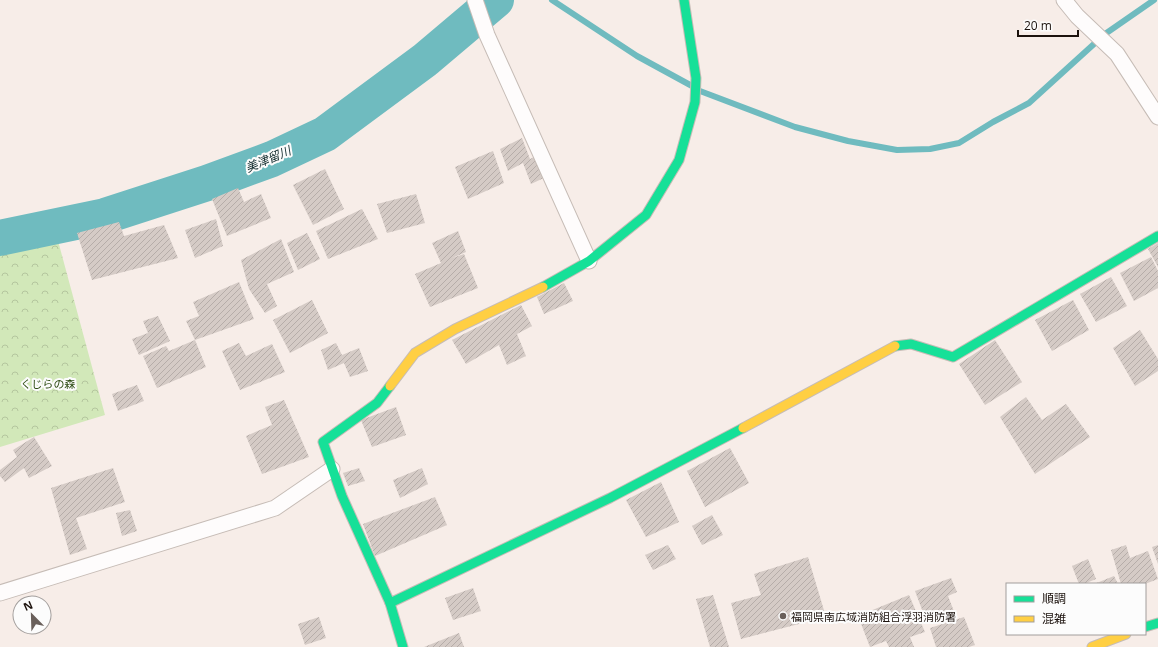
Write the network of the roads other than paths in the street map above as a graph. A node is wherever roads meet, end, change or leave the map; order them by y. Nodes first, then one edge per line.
1 (475, 0) edge
2 (684, 0) edge
3 (1064, 0) edge
4 (1158, 117) edge
5 (1158, 236) edge
6 (589, 261) junction
7 (332, 469) junction
8 (0, 593) edge
9 (390, 604) junction
10 (1158, 623) edge
11 (1146, 627) edge
12 (1125, 639) edge
13 (403, 647) edge
14 (1092, 647) edge

1 - 6 street
2 - 6 main road
3 - 4 street
5 - 9 main road
6 - 7 main road
7 - 8 street
7 - 9 main road
9 - 13 main road
10 - 11 main road
12 - 14 main road

